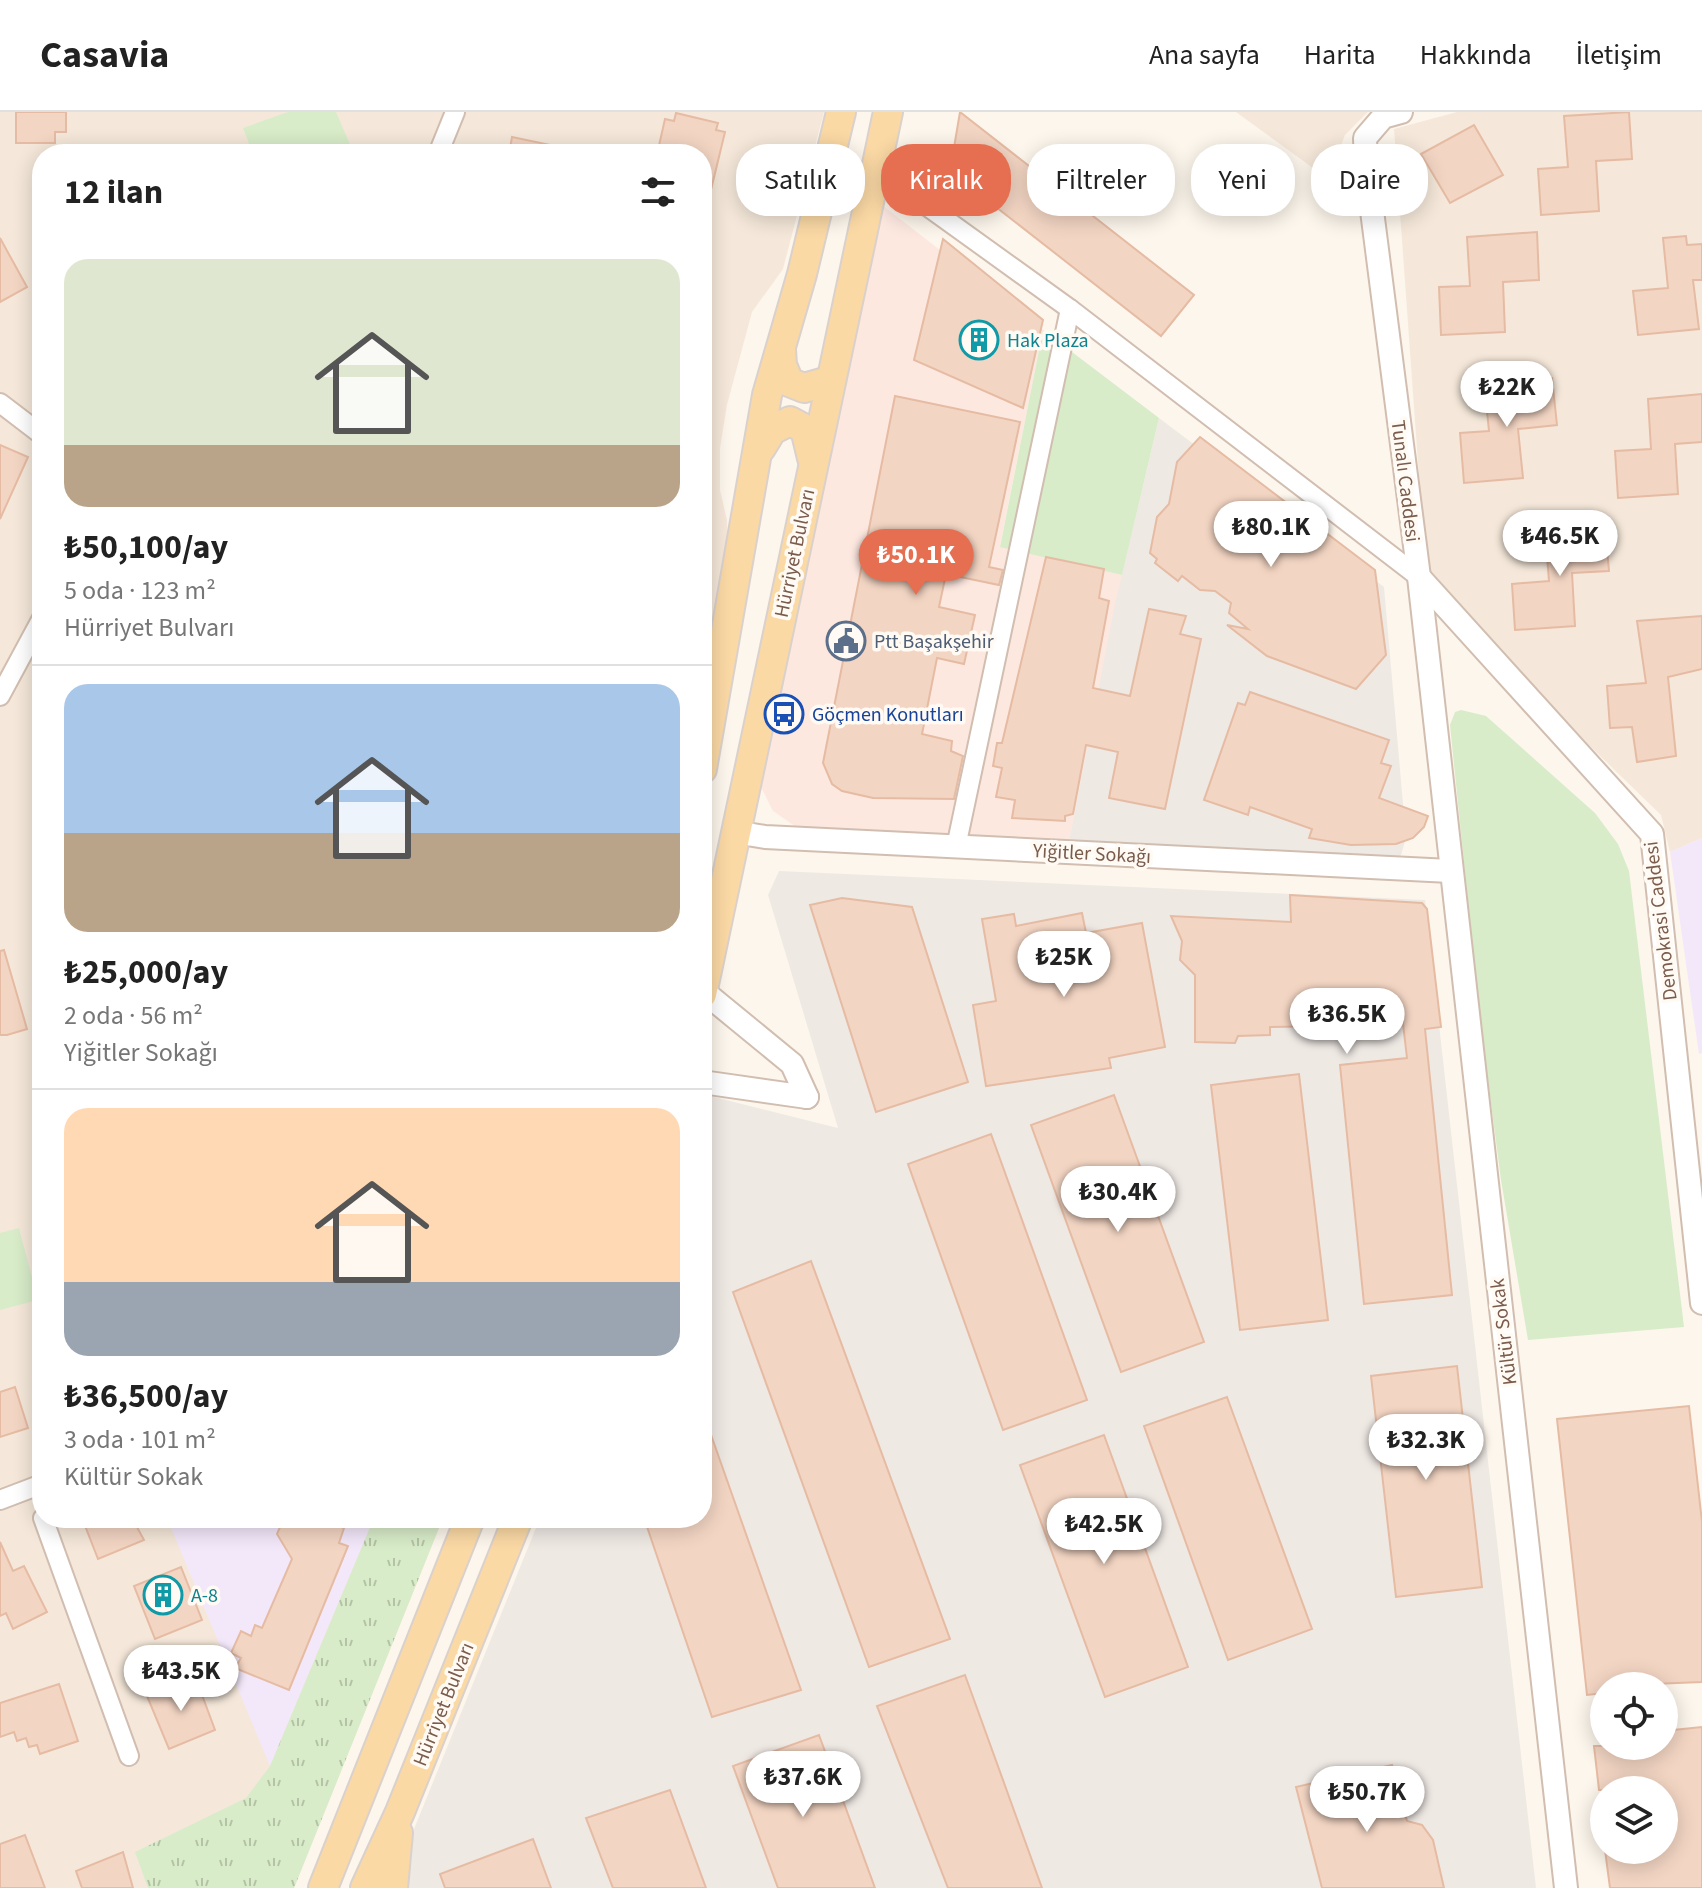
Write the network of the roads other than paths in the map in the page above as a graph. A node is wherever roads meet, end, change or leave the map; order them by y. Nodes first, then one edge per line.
1 (455, 112) edge
2 (841, 112) edge
3 (888, 112) edge
4 (1401, 112) edge
5 (442, 144) edge
6 (874, 168) junction
7 (1070, 309) junction
8 (780, 341) junction
9 (829, 381) junction
10 (0, 403) edge
11 (32, 427) edge
12 (761, 448) junction
13 (813, 462) junction
14 (1419, 577) junction
15 (32, 637) edge
16 (0, 696) edge
17 (712, 715) edge
18 (735, 832) junction
19 (956, 847) junction
20 (1450, 871) junction
21 (712, 944) edge
22 (712, 1000) edge
23 (712, 1083) edge
24 (1702, 1303) edge
25 (32, 1488) edge
26 (0, 1500) edge
27 (46, 1528) edge
28 (466, 1528) edge
29 (514, 1528) edge
30 (129, 1756) dead end
31 (400, 1812) junction
32 (323, 1888) edge
33 (365, 1888) edge
34 (393, 1888) edge
35 (1566, 1888) edge

1 - 5 street
2 - 8 main road
3 - 6 main road, Hürriyet Bulvarı
4 - 14 street, Tunalı Caddesi
6 - 7 street
6 - 9 main road, Hürriyet Bulvarı
7 - 14 street
7 - 19 street
8 - 9 main road
8 - 12 main road
9 - 13 main road, Hürriyet Bulvarı
10 - 11 street
12 - 13 main road
12 - 17 main road
13 - 18 main road, Hürriyet Bulvarı
14 - 20 street, Tunalı Caddesi
14 - 24 street, Demokrasi Caddesi
15 - 16 street
18 - 19 street, Yiğitler Sokağı
18 - 21 main road, Hürriyet Bulvarı
19 - 20 street, Yiğitler Sokağı
20 - 35 street, Kültür Sokak
22 - 23 street
25 - 26 street
27 - 30 street
28 - 32 main road
29 - 31 main road, Hürriyet Bulvarı
31 - 33 main road, Hürriyet Bulvarı
31 - 34 main road

